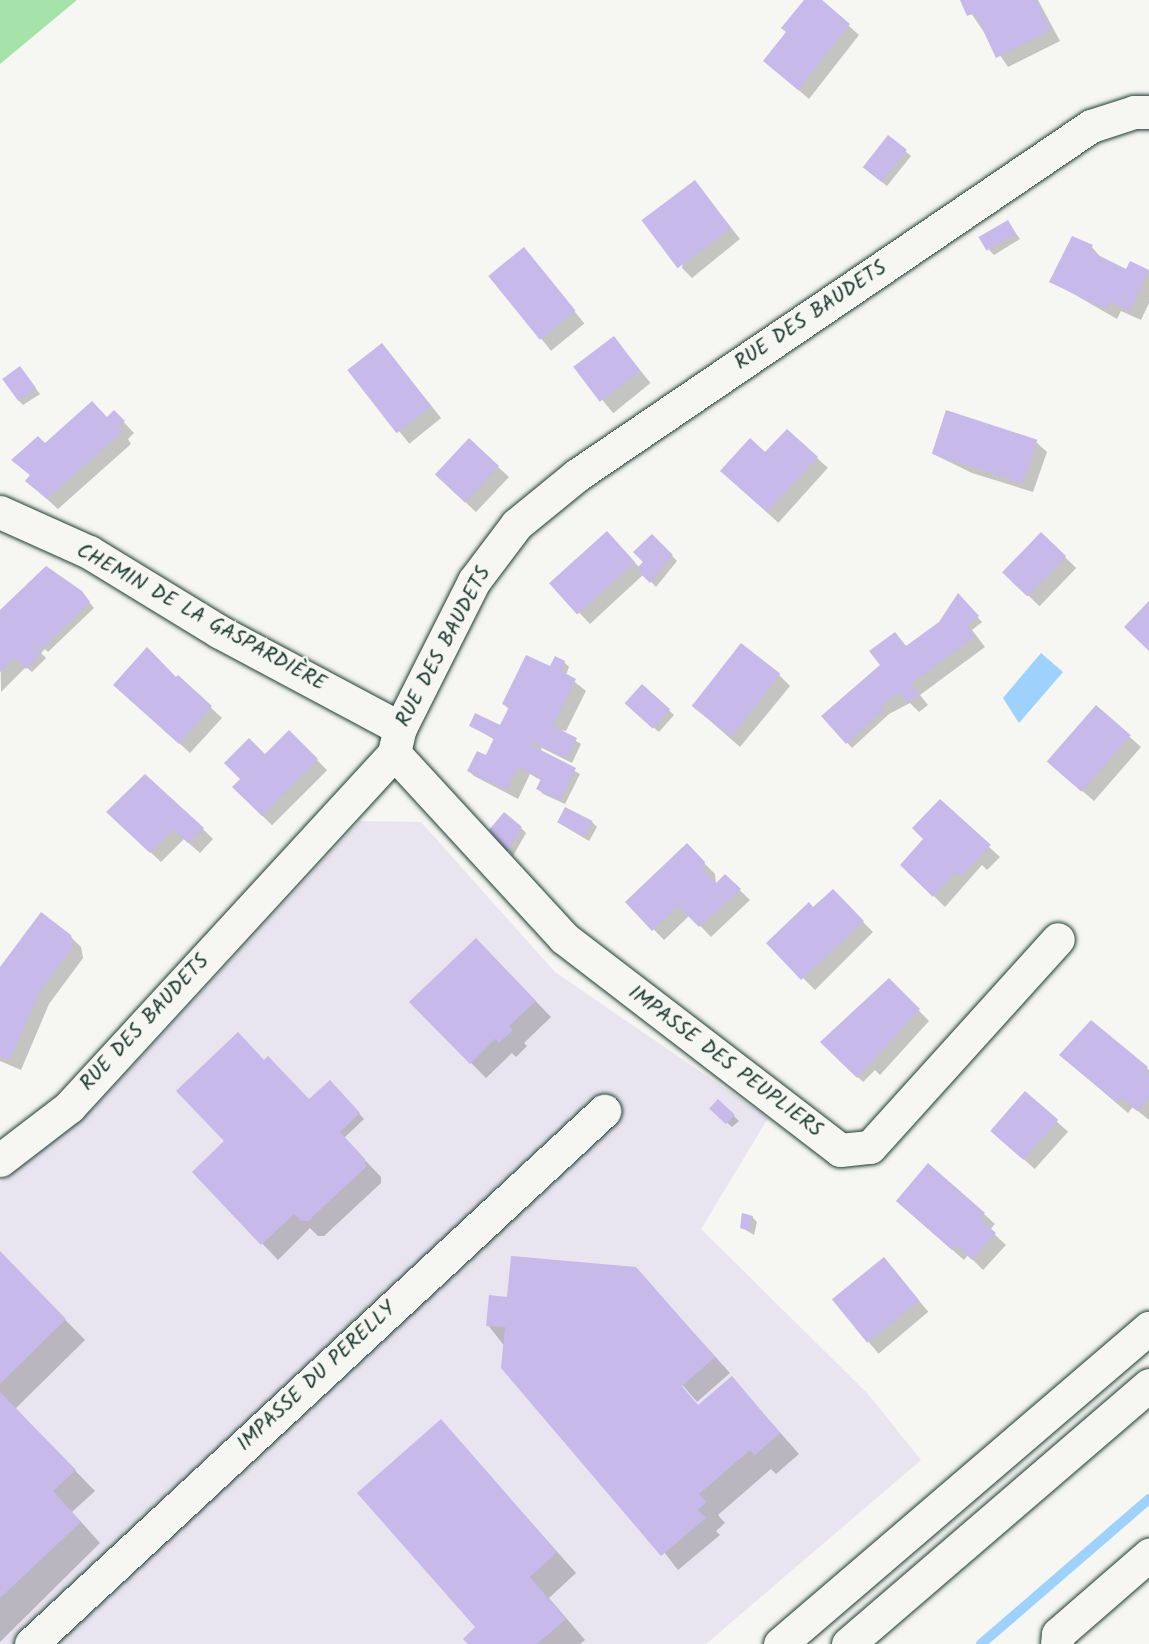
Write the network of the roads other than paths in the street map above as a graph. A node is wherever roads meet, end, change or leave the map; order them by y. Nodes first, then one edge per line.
1 (1149, 112) edge
2 (0, 512) edge
3 (397, 740) junction
4 (1058, 939) dead end
5 (604, 1111) dead end
6 (0, 1160) edge
7 (1149, 1328) edge
8 (1149, 1385) edge
9 (1149, 1555) edge
10 (1050, 1641) edge
11 (31, 1644) edge
12 (780, 1644) edge
13 (848, 1644) edge

1 - 3 street, RUE DES BAUDETS
2 - 3 street, CHEMIN DE LA GASPARDIÈRE
3 - 4 street, IMPASSE DES PEUPLIERS
3 - 6 street, RUE DES BAUDETS
5 - 11 street, IMPASSE DU PERELLY
7 - 12 street
8 - 13 street
9 - 10 street

